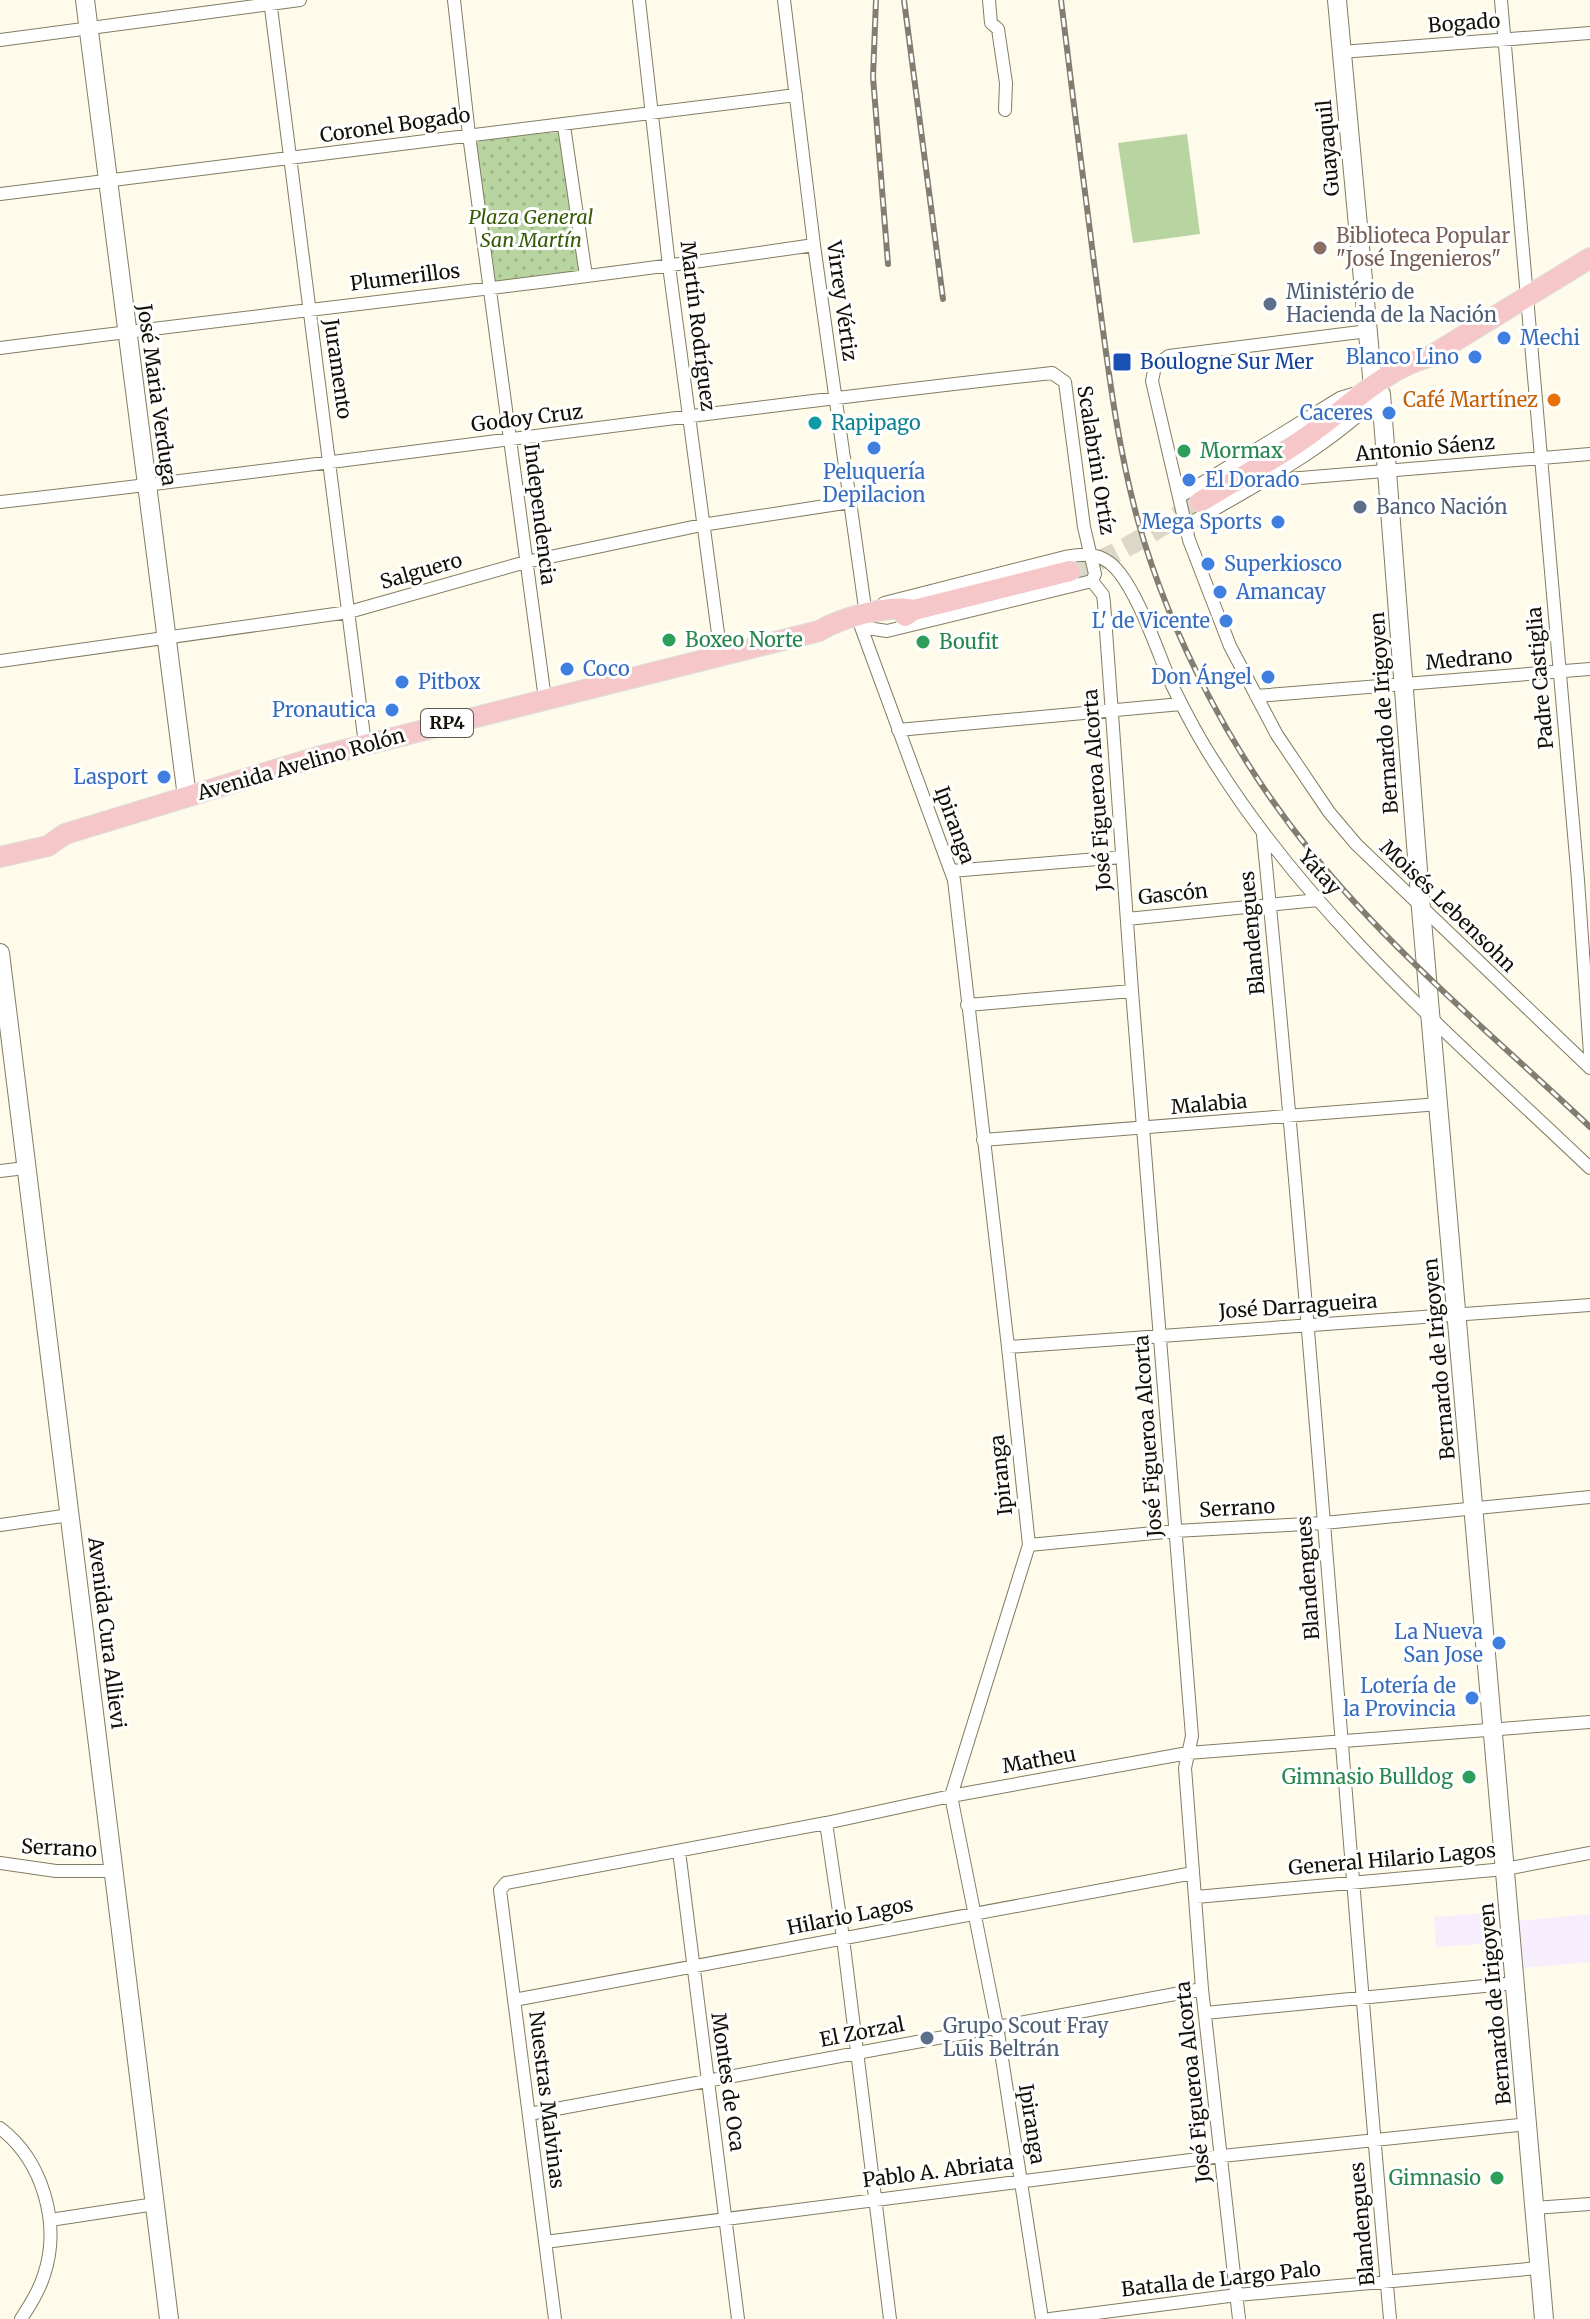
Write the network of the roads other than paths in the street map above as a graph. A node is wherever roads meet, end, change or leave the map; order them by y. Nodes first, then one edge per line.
1 (85, 0) edge
2 (300, 0) edge
3 (454, 0) edge
4 (639, 0) edge
5 (784, 0) edge
6 (989, 0) edge
7 (1337, 0) edge
8 (1501, 0) edge
9 (270, 2) edge
10 (88, 28) junction
11 (1590, 33) edge
12 (0, 40) edge
13 (1504, 40) junction
14 (1341, 52) junction
15 (796, 95) junction
16 (1005, 110) dead end
17 (653, 113) junction
18 (564, 126) junction
19 (469, 135) junction
20 (289, 159) junction
21 (107, 181) junction
22 (0, 194) edge
23 (814, 245) junction
24 (1590, 258) edge
25 (669, 266) junction
26 (586, 276) junction
27 (490, 286) junction
28 (1527, 298) junction
29 (309, 309) junction
30 (1368, 331) junction
31 (125, 332) junction
32 (0, 348) edge
33 (1059, 375) joint
34 (1377, 391) junction
35 (835, 396) junction
36 (689, 416) junction
37 (511, 440) junction
38 (1590, 454) edge
39 (1540, 458) junction
40 (330, 462) junction
41 (1387, 471) junction
42 (1263, 481) junction
43 (147, 486) junction
44 (1190, 499) junction
45 (0, 502) edge
46 (851, 502) junction
47 (702, 525) junction
48 (1187, 525) junction
49 (1091, 553) junction
50 (526, 562) junction
51 (1070, 571) tunnel mouth
52 (1092, 581) junction
53 (349, 612) junction
54 (862, 617) junction
55 (165, 637) junction
56 (721, 656) junction
57 (0, 661) edge
58 (1590, 669) edge
59 (1560, 671) junction
60 (1404, 684) junction
61 (1256, 696) junction
62 (545, 699) junction
63 (1181, 704) junction
64 (1111, 709) junction
65 (898, 730) junction
66 (365, 744) junction
67 (187, 797) junction
68 (1263, 835) junction
69 (4, 854) edge
70 (1122, 857) junction
71 (951, 871) junction
72 (1584, 880) edge
73 (1318, 900) junction
74 (1270, 905) junction
75 (1421, 909) junction
76 (1127, 919) junction
77 (0, 953) edge
78 (1132, 991) junction
79 (967, 1005) junction
80 (1431, 1017) junction
81 (1590, 1054) edge
82 (1590, 1068) edge
83 (1439, 1104) junction
84 (1288, 1117) junction
85 (1143, 1129) junction
86 (983, 1140) junction
87 (25, 1168) junction
88 (1590, 1168) edge
89 (0, 1171) edge
90 (1590, 1305) edge
91 (1458, 1314) junction
92 (1306, 1326) junction
93 (1161, 1335) junction
94 (1008, 1347) junction
95 (1590, 1497) edge
96 (1474, 1507) junction
97 (70, 1515) junction
98 (1324, 1523) junction
99 (0, 1525) edge
100 (1175, 1531) junction
101 (1029, 1545) junction
102 (1590, 1722) edge
103 (1494, 1730) junction
104 (1341, 1742) junction
105 (1188, 1753) junction
106 (951, 1796) junction
107 (826, 1823) junction
108 (679, 1851) junction
109 (1590, 1853) edge
110 (0, 1863) edge
111 (1505, 1869) junction
112 (116, 1871) junction
113 (1193, 1873) junction
114 (1352, 1883) junction
115 (502, 1886) joint
116 (1196, 1897) junction
117 (974, 1912) junction
118 (843, 1938) junction
119 (693, 1967) junction
120 (1515, 1983) junction
121 (1202, 1989) junction
122 (1361, 1998) junction
123 (514, 2000) junction
124 (1205, 2013) junction
125 (997, 2026) junction
126 (858, 2054) junction
127 (708, 2081) junction
128 (529, 2114) junction
129 (1528, 2124) junction
130 (0, 2128) edge
131 (1374, 2139) junction
132 (1222, 2156) junction
133 (1021, 2180) junction
134 (876, 2199) junction
135 (155, 2204) junction
136 (1590, 2204) edge
137 (1534, 2208) junction
138 (726, 2218) junction
139 (50, 2220) junction
140 (545, 2242) junction
141 (1539, 2268) junction
142 (1387, 2283) junction
143 (1237, 2295) junction
144 (21, 2319) edge
145 (169, 2319) edge
146 (555, 2319) edge
147 (738, 2319) edge
148 (890, 2319) edge
149 (1042, 2319) edge
150 (1050, 2319) edge
151 (1239, 2319) edge
152 (1390, 2319) edge
153 (1544, 2319) edge

1 - 10 street, José Maria Verduga
2 - 9 street
3 - 19 street, Independencia
4 - 17 street, Martín Rodríguez
5 - 15 street, Virrey Vértiz
6 - 16 street
7 - 14 street, Guayaquil
8 - 13 street, Padre Castiglia
9 - 10 street
9 - 20 street, Juramento
10 - 12 street
10 - 21 street, José Maria Verduga
11 - 13 street, Bogado
13 - 14 street, Bogado
13 - 28 street, Padre Castiglia
14 - 30 street, Guayaquil
15 - 17 street, Coronel Bogado
15 - 23 street, Virrey Vértiz
17 - 18 street, Coronel Bogado
17 - 25 street, Martín Rodríguez
18 - 19 street, Coronel Bogado
18 - 26 street
19 - 20 street, Coronel Bogado
19 - 27 street, Independencia
20 - 21 street, Coronel Bogado
20 - 29 street, Juramento
21 - 22 street, Coronel Bogado
21 - 31 street, José Maria Verduga
23 - 25 street, Plumerillos
23 - 35 street, Virrey Vértiz
24 - 28 main road
25 - 26 street, Plumerillos
25 - 36 street, Martín Rodríguez
26 - 27 street, Plumerillos
27 - 29 street, Plumerillos
27 - 37 street, Independencia
28 - 34 main road
28 - 39 street, Padre Castiglia
29 - 31 street, Plumerillos
29 - 40 street, Juramento
30 - 34 street, Guayaquil
30 - 44 street, Moisés Lebensohn
31 - 32 street, Plumerillos
31 - 43 street, José Maria Verduga
33 - 35 street, Godoy Cruz
33 - 49 street, Scalabrini Ortíz
34 - 41 street, Bernardo de Irigoyen
34 - 42 street
34 - 44 main road
34 - 44 street
35 - 36 street, Godoy Cruz
35 - 46 street, Virrey Vértiz
36 - 37 street, Godoy Cruz
36 - 47 street, Martín Rodríguez
37 - 40 street, Godoy Cruz
37 - 50 street, Independencia
38 - 39 street, Antonio Sáenz
39 - 41 street, Antonio Sáenz
39 - 59 street, Padre Castiglia
40 - 43 street, Godoy Cruz
40 - 53 street, Juramento
41 - 42 street, Antonio Sáenz
41 - 60 street, Bernardo de Irigoyen
42 - 48 street
43 - 45 street, Godoy Cruz
43 - 55 street, José Maria Verduga
44 - 48 street, Moisés Lebensohn
46 - 47 street, Salguero
46 - 54 street, Virrey Vértiz
47 - 50 street, Salguero
47 - 56 street, Martín Rodríguez
48 - 61 street, Moisés Lebensohn
49 - 52 street, José Figueroa Alcorta
49 - 54 street, Avenida Avelino Rolón
49 - 63 street, Yatay
50 - 53 street, Salguero
50 - 62 street, Independencia
51 - 54 main road, Avenida Avelino Rolón / RP4
52 - 54 street, Avenida Avelino Rolón
52 - 64 street, José Figueroa Alcorta
53 - 55 street, Salguero
53 - 66 street, Juramento
54 - 56 main road, Avenida Avelino Rolón / RP4
54 - 65 street, Ipiranga
55 - 57 street, Salguero
55 - 67 street, José Maria Verduga
56 - 62 main road, Avenida Avelino Rolón / RP4
58 - 59 street, Medrano
59 - 60 street, Medrano
59 - 72 street, Padre Castiglia
60 - 61 street, Medrano
60 - 75 street, Bernardo de Irigoyen
61 - 75 street, Moisés Lebensohn
62 - 66 main road, Avenida Avelino Rolón / RP4
63 - 64 street
63 - 68 street, Yatay
64 - 65 street
64 - 70 street, José Figueroa Alcorta
65 - 71 street, Ipiranga
66 - 67 main road, Avenida Avelino Rolón / RP4
67 - 69 main road, Avenida Avelino Rolón / RP4
68 - 73 street, Yatay
68 - 74 street, Blandengues
70 - 71 street
70 - 76 street, José Figueroa Alcorta
71 - 79 street, Ipiranga
72 - 81 street, Padre Castiglia
73 - 74 street, Gascón
73 - 80 street, Yatay
74 - 76 street, Gascón
74 - 84 street, Blandengues
75 - 80 street, Bernardo de Irigoyen
75 - 82 street, Moisés Lebensohn
76 - 78 street, José Figueroa Alcorta
77 - 87 street, Avenida Cura Allievi
78 - 79 street
78 - 85 street, José Figueroa Alcorta
79 - 86 street, Ipiranga
80 - 83 street, Bernardo de Irigoyen
80 - 88 street, Yatay
83 - 84 street, Malabia
83 - 91 street, Bernardo de Irigoyen
84 - 85 street, Malabia
84 - 92 street, Blandengues
85 - 86 street, Malabia
85 - 93 street, José Figueroa Alcorta
86 - 94 street, Ipiranga
87 - 89 street
87 - 97 street, Avenida Cura Allievi
90 - 91 street, José Darragueira
91 - 92 street, José Darragueira
91 - 96 street, Bernardo de Irigoyen
92 - 93 street, José Darragueira
92 - 98 street, Blandengues
93 - 94 street, José Darragueira
93 - 100 street, José Figueroa Alcorta
94 - 101 street, Ipiranga
95 - 96 street, Serrano
96 - 98 street, Serrano
96 - 103 street, Bernardo de Irigoyen
97 - 99 street
97 - 112 street, Avenida Cura Allievi
98 - 100 street, Serrano
98 - 104 street, Blandengues
100 - 101 street, Serrano
100 - 105 street, José Figueroa Alcorta
101 - 106 street, Ipiranga
102 - 103 street, Matheu
103 - 104 street, Matheu
103 - 111 street, Bernardo de Irigoyen
104 - 105 street, Matheu
104 - 114 street, Blandengues
105 - 106 street, Matheu
105 - 113 street, José Figueroa Alcorta
106 - 107 street, Matheu
106 - 117 street, Ipiranga
107 - 108 street, Matheu
107 - 118 street
108 - 115 street, Matheu
108 - 119 street, Montes de Oca
109 - 111 street, General Hilario Lagos
110 - 112 street, Serrano
111 - 114 street, General Hilario Lagos
111 - 120 street, Bernardo de Irigoyen
112 - 135 street, Avenida Cura Allievi
113 - 116 street, José Figueroa Alcorta
113 - 117 street, Hilario Lagos
114 - 116 street, General Hilario Lagos
114 - 122 street, Blandengues
115 - 123 street, Nuestras Malvinas
116 - 121 street, José Figueroa Alcorta
117 - 118 street, Hilario Lagos
117 - 125 street, Ipiranga
118 - 119 street, Hilario Lagos
118 - 126 street
119 - 123 street, Hilario Lagos
119 - 127 street, Montes de Oca
120 - 122 street
120 - 129 street, Bernardo de Irigoyen
121 - 124 street, José Figueroa Alcorta
121 - 125 street, El Zorzal
122 - 124 street
122 - 131 street, Blandengues
123 - 128 street, Nuestras Malvinas
124 - 132 street, José Figueroa Alcorta
125 - 126 street, El Zorzal
125 - 133 street, Ipiranga
126 - 127 street, El Zorzal
126 - 134 street
127 - 128 street, El Zorzal
127 - 138 street, Montes de Oca
128 - 140 street, Nuestras Malvinas
129 - 131 street, Pablo A. Abriata
129 - 137 street, Bernardo de Irigoyen
130 - 139 street
131 - 132 street, Pablo A. Abriata
131 - 142 street, Blandengues
132 - 133 street, Pablo A. Abriata
132 - 143 street, José Figueroa Alcorta
133 - 134 street, Pablo A. Abriata
133 - 149 street, Ipiranga
134 - 138 street, Pablo A. Abriata
134 - 148 street
135 - 139 street
135 - 145 street, Avenida Cura Allievi
136 - 137 street
137 - 141 street, Bernardo de Irigoyen
138 - 140 street, Pablo A. Abriata
138 - 147 street, Montes de Oca
139 - 144 street
140 - 146 street, Nuestras Malvinas
141 - 142 street, Batalla de Largo Palo
141 - 153 street, Bernardo de Irigoyen
142 - 143 street, Batalla de Largo Palo
142 - 152 street, Blandengues
143 - 150 street, Batalla de Largo Palo
143 - 151 street, José Figueroa Alcorta

